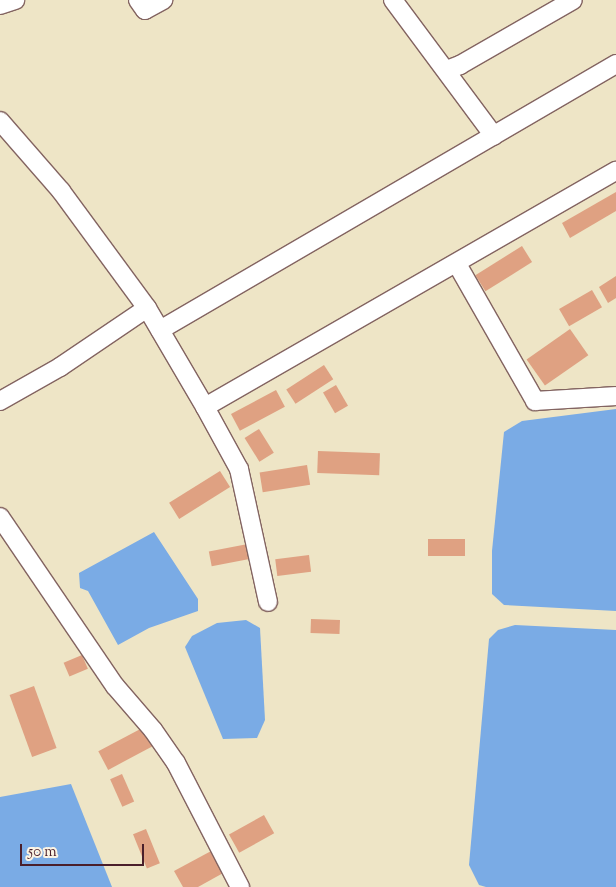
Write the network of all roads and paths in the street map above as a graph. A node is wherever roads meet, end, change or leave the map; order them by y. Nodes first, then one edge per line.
1 (15, 0) edge
2 (138, 0) edge
3 (163, 0) edge
4 (393, 0) edge
5 (573, 0) edge
6 (0, 5) edge
7 (616, 64) edge
8 (447, 70) junction
9 (0, 121) edge
10 (494, 136) junction
11 (616, 171) edge
12 (458, 264) junction
13 (147, 308) junction
14 (160, 330) junction
15 (616, 396) edge
16 (0, 401) edge
17 (205, 407) junction
18 (0, 517) edge
19 (268, 602) dead end
20 (240, 887) edge

1 - 6 street
2 - 3 street
4 - 8 street
5 - 8 street
7 - 10 street
8 - 10 street
9 - 13 street
10 - 14 street
11 - 12 street
12 - 15 street
12 - 17 street
13 - 14 street
13 - 16 street
14 - 17 street
17 - 19 street
18 - 20 street

